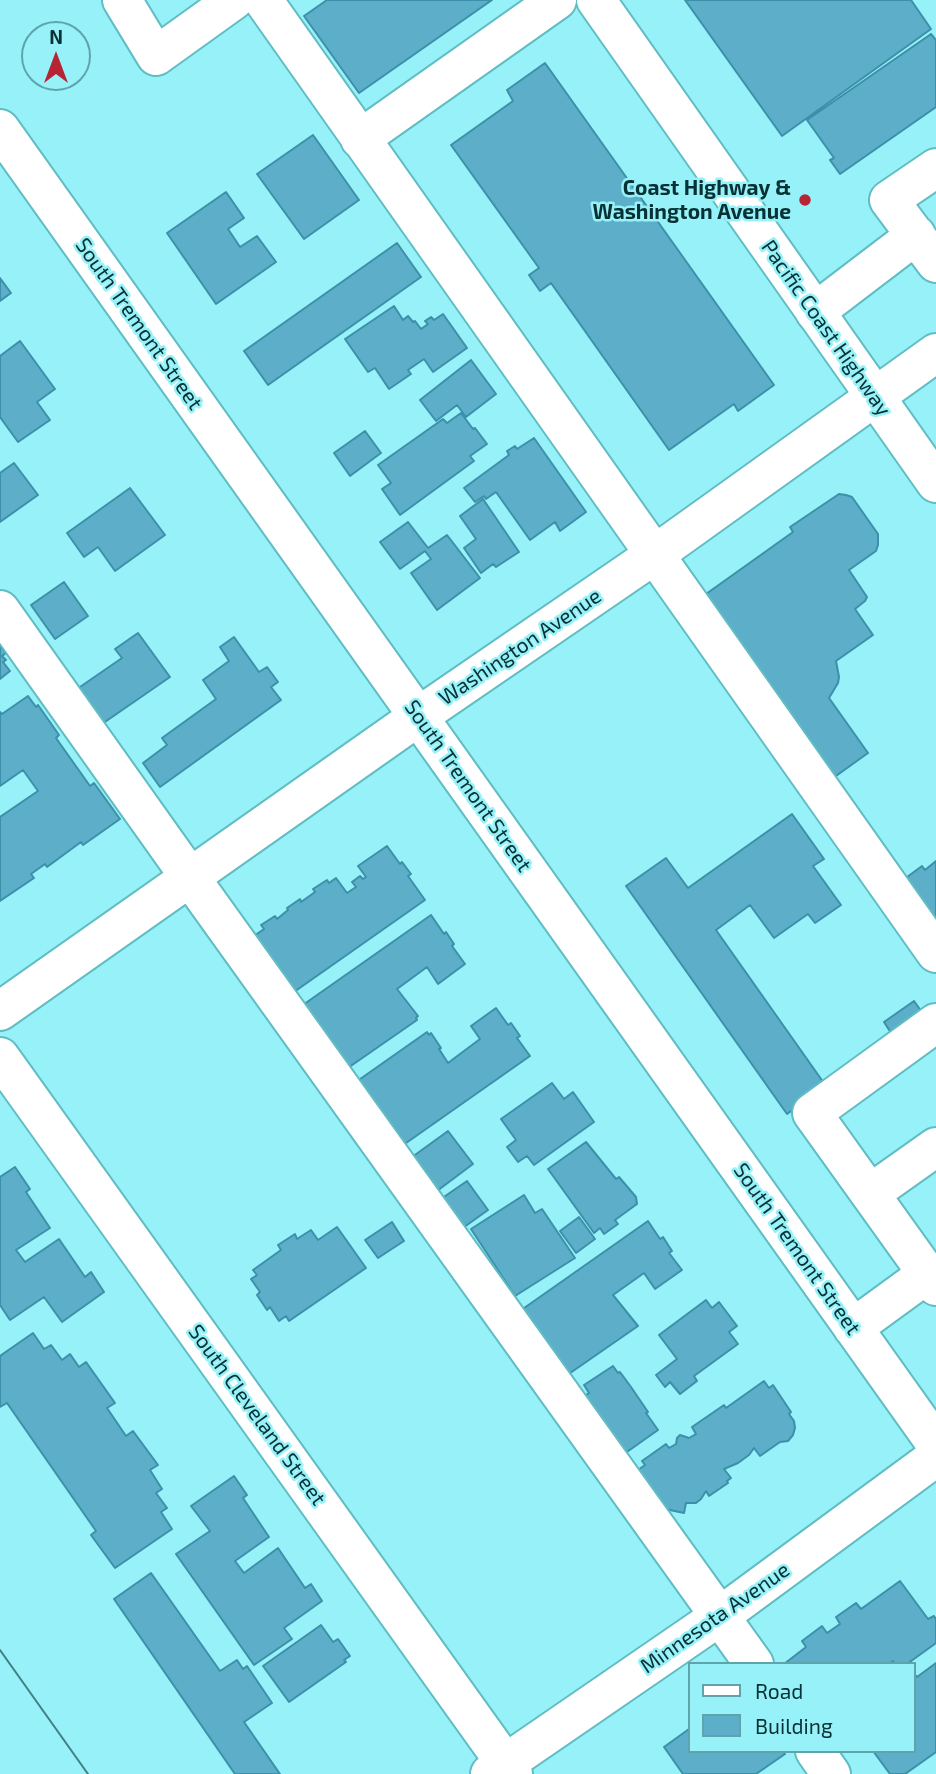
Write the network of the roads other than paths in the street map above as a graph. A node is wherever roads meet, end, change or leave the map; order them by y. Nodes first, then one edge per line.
1 (122, 0) edge
2 (234, 0) edge
3 (263, 0) edge
4 (557, 0) edge
5 (596, 0) edge
6 (0, 129) edge
7 (360, 139) junction
8 (936, 169) edge
9 (926, 249) edge
10 (815, 312) junction
11 (936, 353) edge
12 (874, 397) junction
13 (936, 483) edge
14 (654, 555) junction
15 (0, 610) edge
16 (419, 716) junction
17 (189, 876) junction
18 (936, 953) edge
19 (0, 1011) edge
20 (936, 1023) edge
21 (0, 1057) edge
22 (936, 1147) edge
23 (871, 1193) junction
24 (932, 1280) edge
25 (853, 1328) junction
26 (936, 1444) edge
27 (936, 1457) edge
28 (720, 1616) junction
29 (753, 1662) edge
30 (816, 1753) edge
31 (503, 1771) edge
32 (831, 1774) edge

1 - 2 street
3 - 7 street
4 - 7 street
5 - 10 street, Pacific Coast Highway
6 - 16 street, South Tremont Street
7 - 14 street
8 - 9 street
9 - 10 street
10 - 12 street, Pacific Coast Highway
11 - 12 street, Washington Avenue
12 - 13 street, Pacific Coast Highway
12 - 14 street, Washington Avenue
14 - 16 street, Washington Avenue
14 - 18 street
15 - 17 street
16 - 17 street, Washington Avenue
16 - 25 street, South Tremont Street
17 - 19 street, Washington Avenue
17 - 28 street
20 - 23 street
21 - 31 street, South Cleveland Street
22 - 23 street
23 - 24 street
24 - 25 street
25 - 26 street, South Tremont Street
27 - 28 street, Minnesota Avenue
28 - 29 street
28 - 31 street, Minnesota Avenue
30 - 32 street

